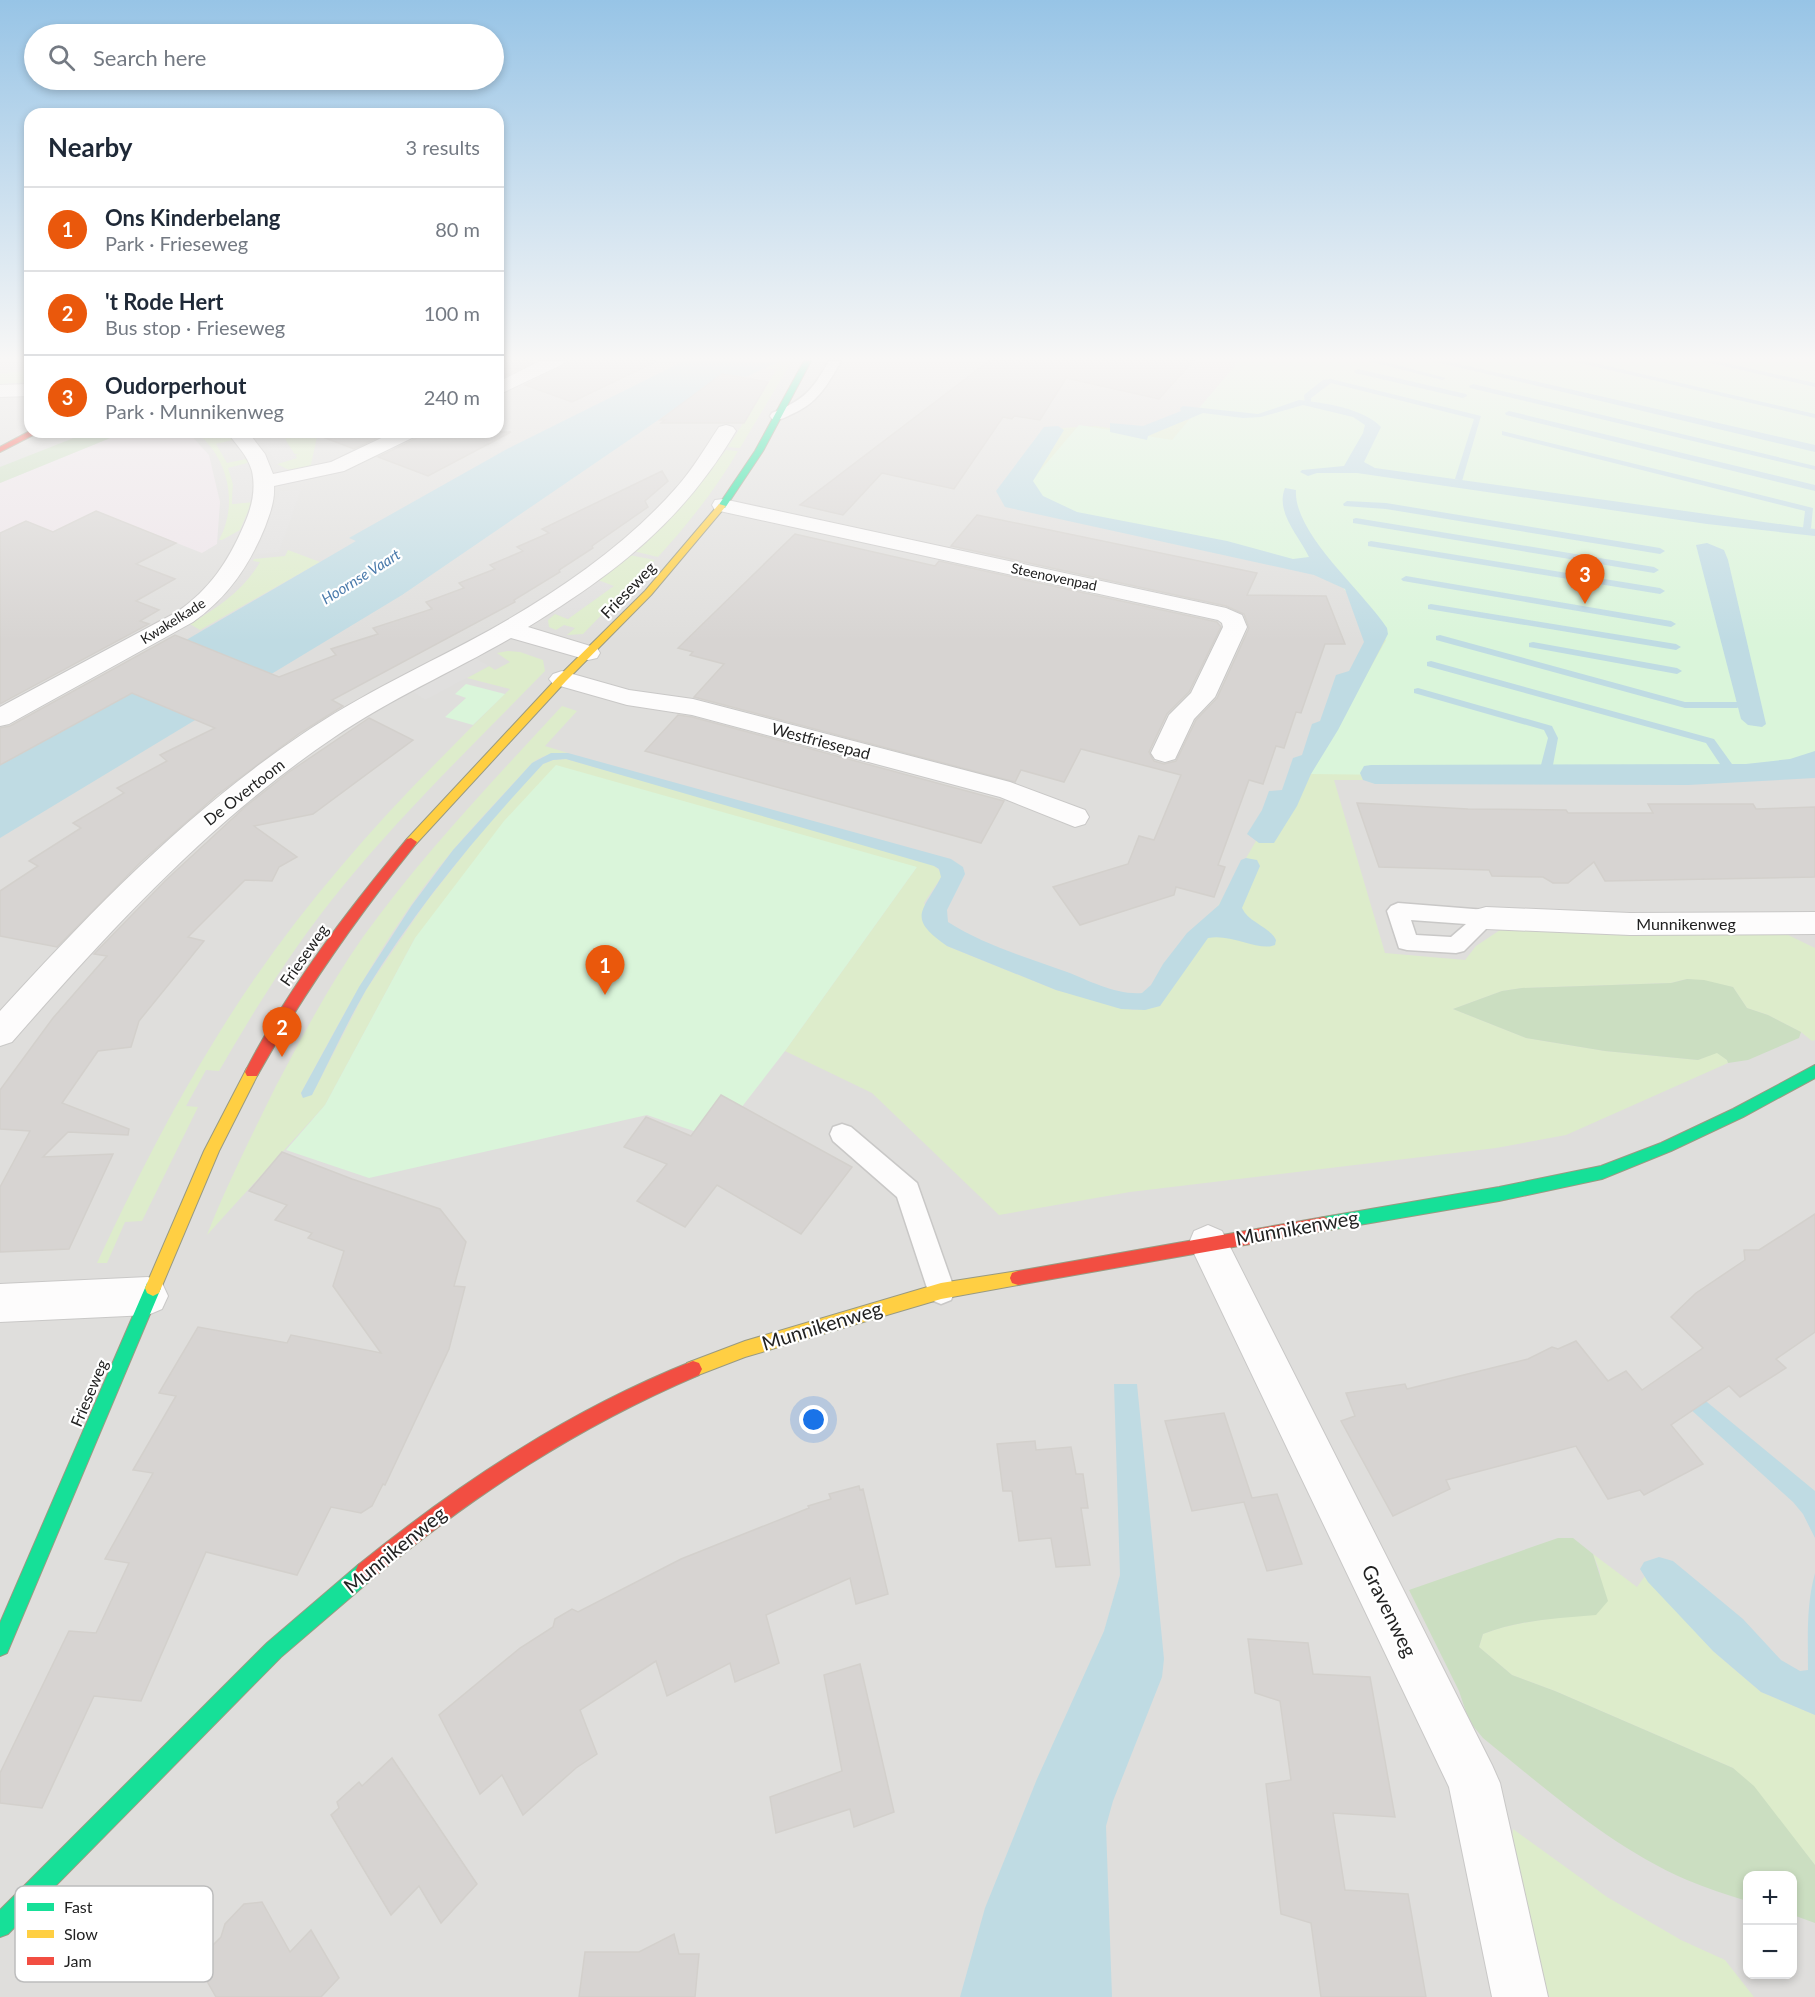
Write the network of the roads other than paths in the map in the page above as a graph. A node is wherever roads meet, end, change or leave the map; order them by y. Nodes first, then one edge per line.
1 (256, 454) edge
2 (363, 454) edge
3 (711, 454) edge
4 (757, 454) edge
5 (263, 483) junction
6 (723, 505) junction
7 (508, 629) junction
8 (588, 654) junction
9 (562, 679) junction
10 (0, 718) edge
11 (1165, 753) dead end
12 (1075, 817) dead end
13 (1486, 918) dead end
14 (1815, 923) edge
15 (7, 1014) edge
16 (1815, 1071) edge
17 (842, 1134) dead end
18 (1208, 1243) junction
19 (941, 1291) junction
20 (147, 1296) junction
21 (0, 1303) edge
22 (0, 1646) edge
23 (40, 1886) edge
24 (15, 1911) edge
25 (0, 1926) edge
26 (1520, 1997) edge

1 - 5 street, Kwakelkade
2 - 5 street
3 - 7 street, De Overtoom
4 - 6 street, Frieseweg
5 - 10 street, Kwakelkade
6 - 8 street, Frieseweg
6 - 11 street, Steenovenpad
7 - 8 street
7 - 15 street, De Overtoom
8 - 9 street, Frieseweg
9 - 12 street, Westfriesepad
9 - 20 street, Frieseweg
13 - 14 street, Munnikenweg
16 - 18 street, Munnikenweg
17 - 19 lane
18 - 19 street, Munnikenweg
18 - 26 street, Gravenweg
19 - 23 street, Munnikenweg
20 - 21 street
20 - 22 street, Frieseweg
24 - 25 street, Munnikenweg

